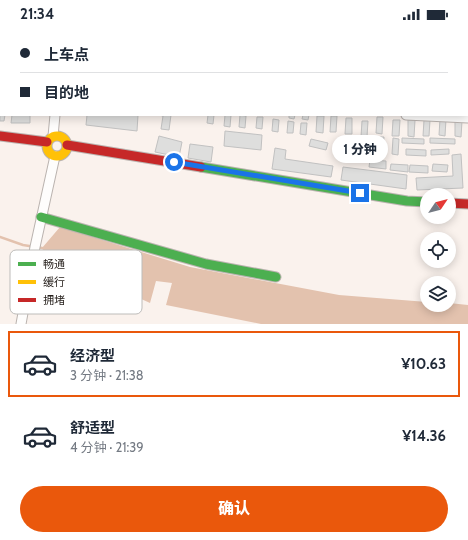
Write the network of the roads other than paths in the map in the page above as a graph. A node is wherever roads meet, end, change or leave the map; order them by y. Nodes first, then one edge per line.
1 (55, 116) edge
2 (427, 116) edge
3 (468, 118) edge
4 (0, 136) edge
5 (50, 139) junction
6 (67, 145) junction
7 (55, 156) junction
8 (420, 202) edge
9 (456, 203) edge
10 (468, 204) edge
11 (41, 217) junction
12 (34, 250) edge
13 (276, 277) dead end
14 (23, 314) edge
15 (21, 324) edge

1 - 5 street
2 - 3 street
4 - 5 main road
5 - 6 main road
5 - 7 main road
6 - 7 main road
6 - 8 main road
7 - 11 street
9 - 10 main road
11 - 12 street
11 - 13 main road
14 - 15 street

